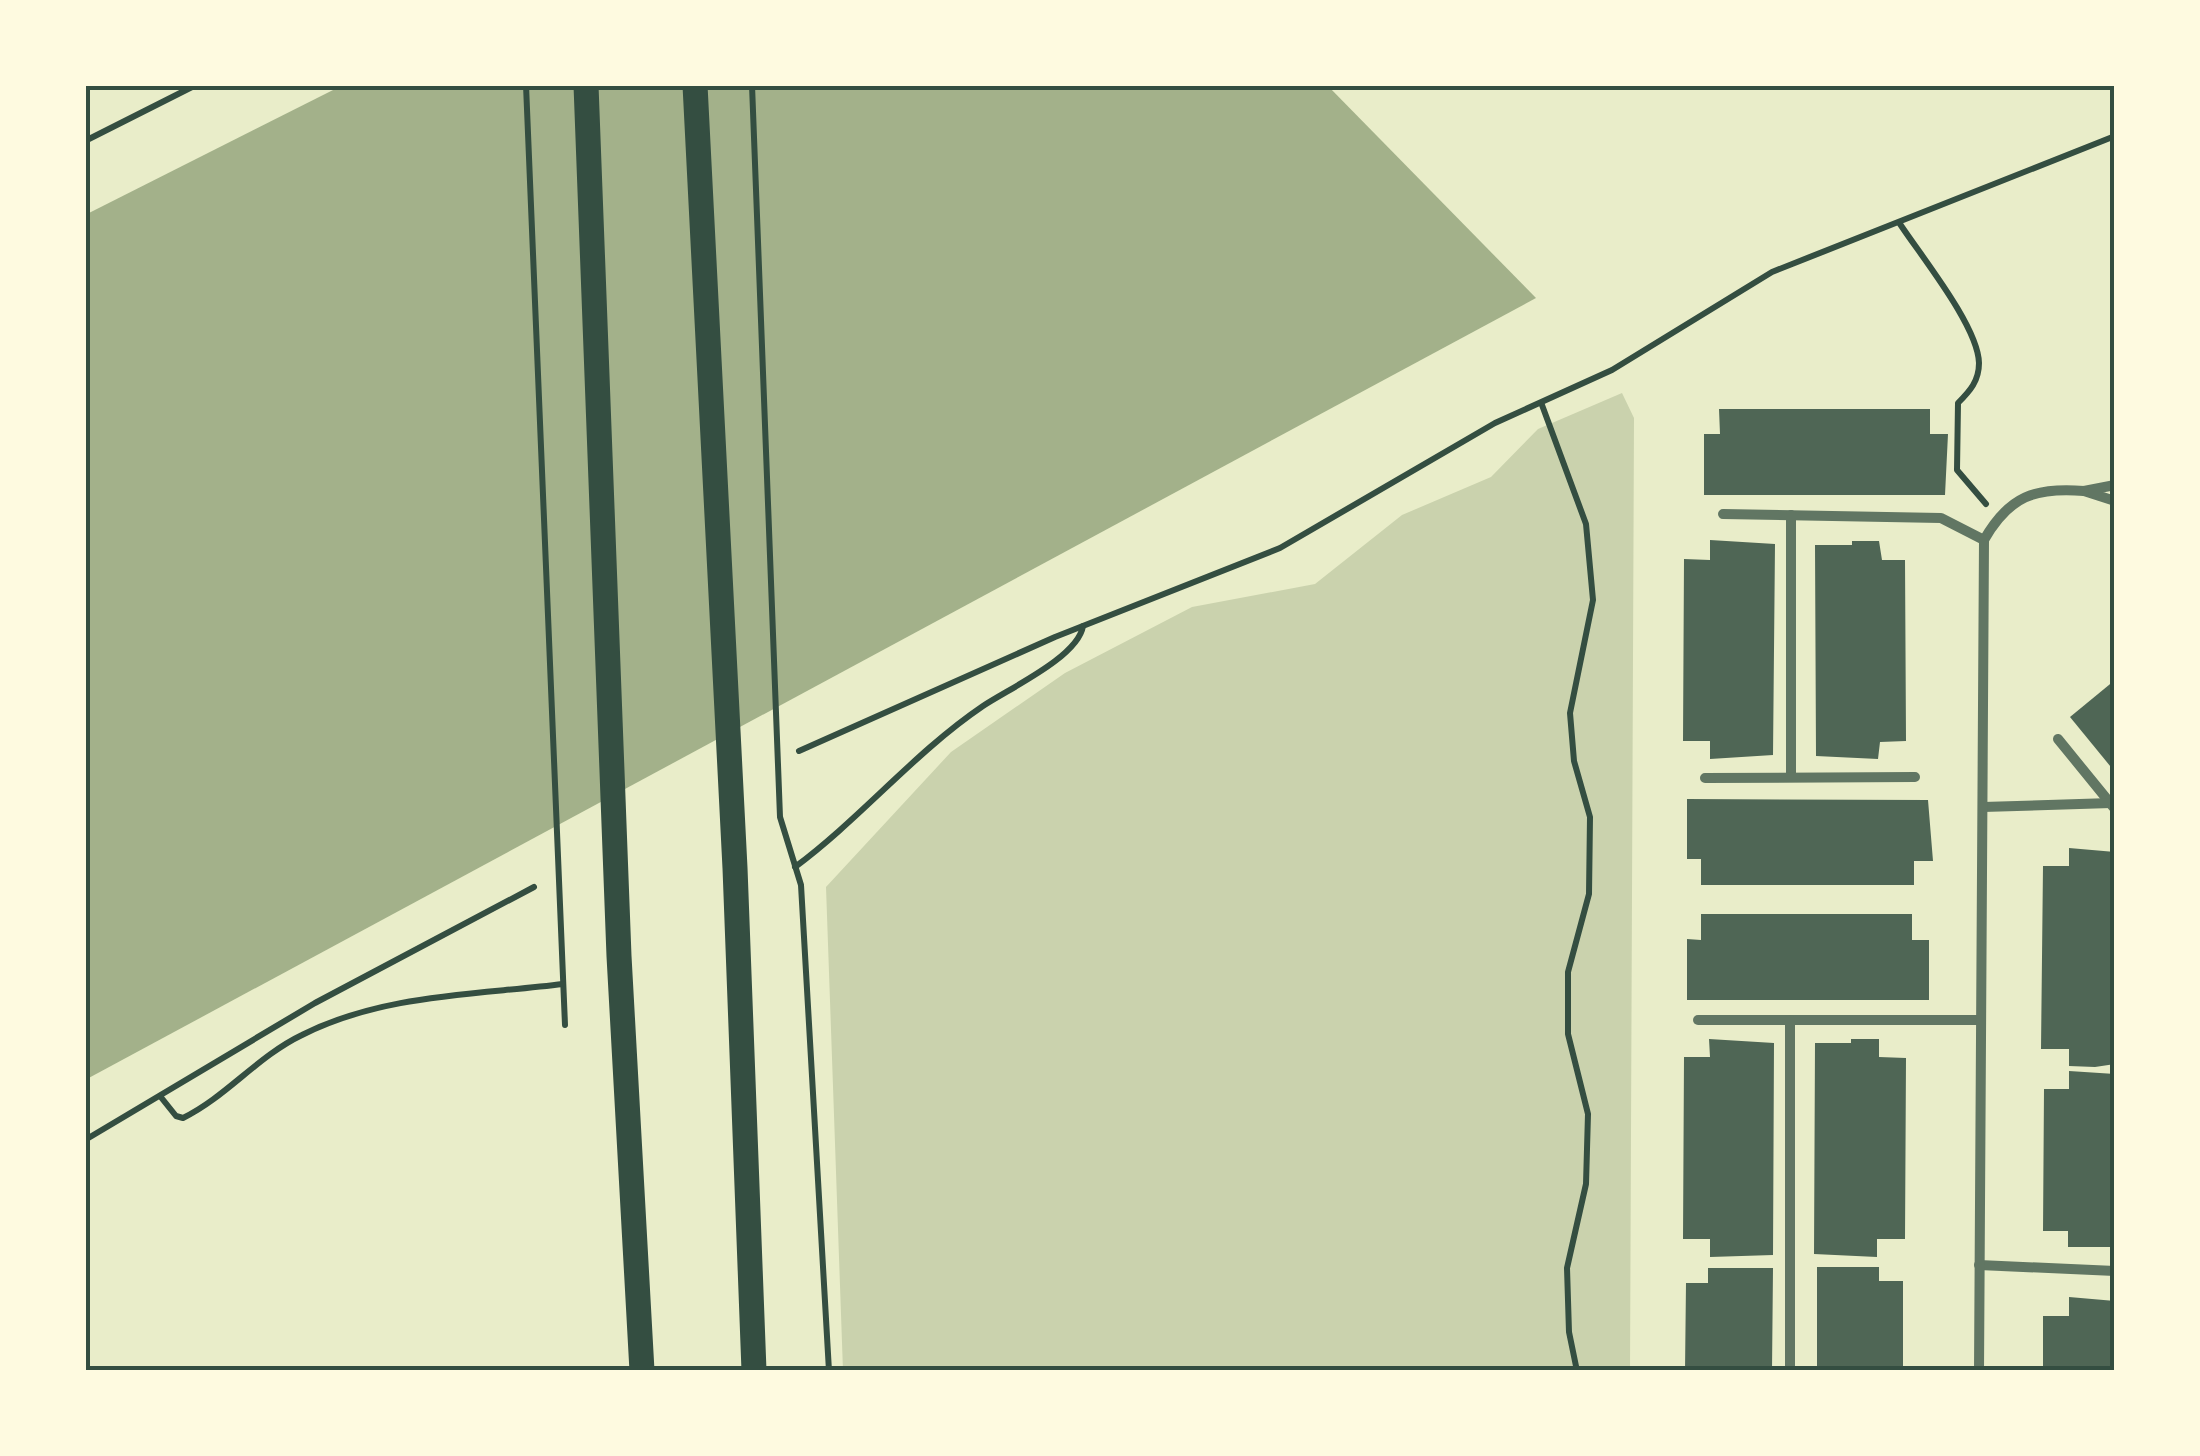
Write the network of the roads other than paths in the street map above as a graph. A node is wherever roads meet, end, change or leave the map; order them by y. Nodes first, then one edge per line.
1 (586, 85) edge
2 (695, 85) edge
3 (2115, 485) edge
4 (2084, 491) junction
5 (2115, 501) edge
6 (1724, 514) dead end
7 (1791, 515) junction
8 (1984, 540) junction
9 (2058, 740) dead end
10 (1791, 777) junction
11 (1915, 777) dead end
12 (1704, 778) dead end
13 (2113, 806) edge
14 (1983, 807) junction
15 (1698, 1020) dead end
16 (1790, 1020) junction
17 (1981, 1020) junction
18 (1979, 1265) junction
19 (2115, 1272) edge
20 (642, 1371) edge
21 (754, 1371) edge
22 (1790, 1371) edge
23 (1979, 1371) edge

1 - 20 main road
2 - 21 main road
3 - 4 street
4 - 5 street
4 - 8 street
6 - 7 street
7 - 8 street
7 - 10 street
8 - 14 street
9 - 13 street
10 - 11 street
10 - 12 street
13 - 14 street
14 - 17 street
15 - 16 street
16 - 17 street
16 - 22 street
17 - 18 street
18 - 19 street
18 - 23 street

